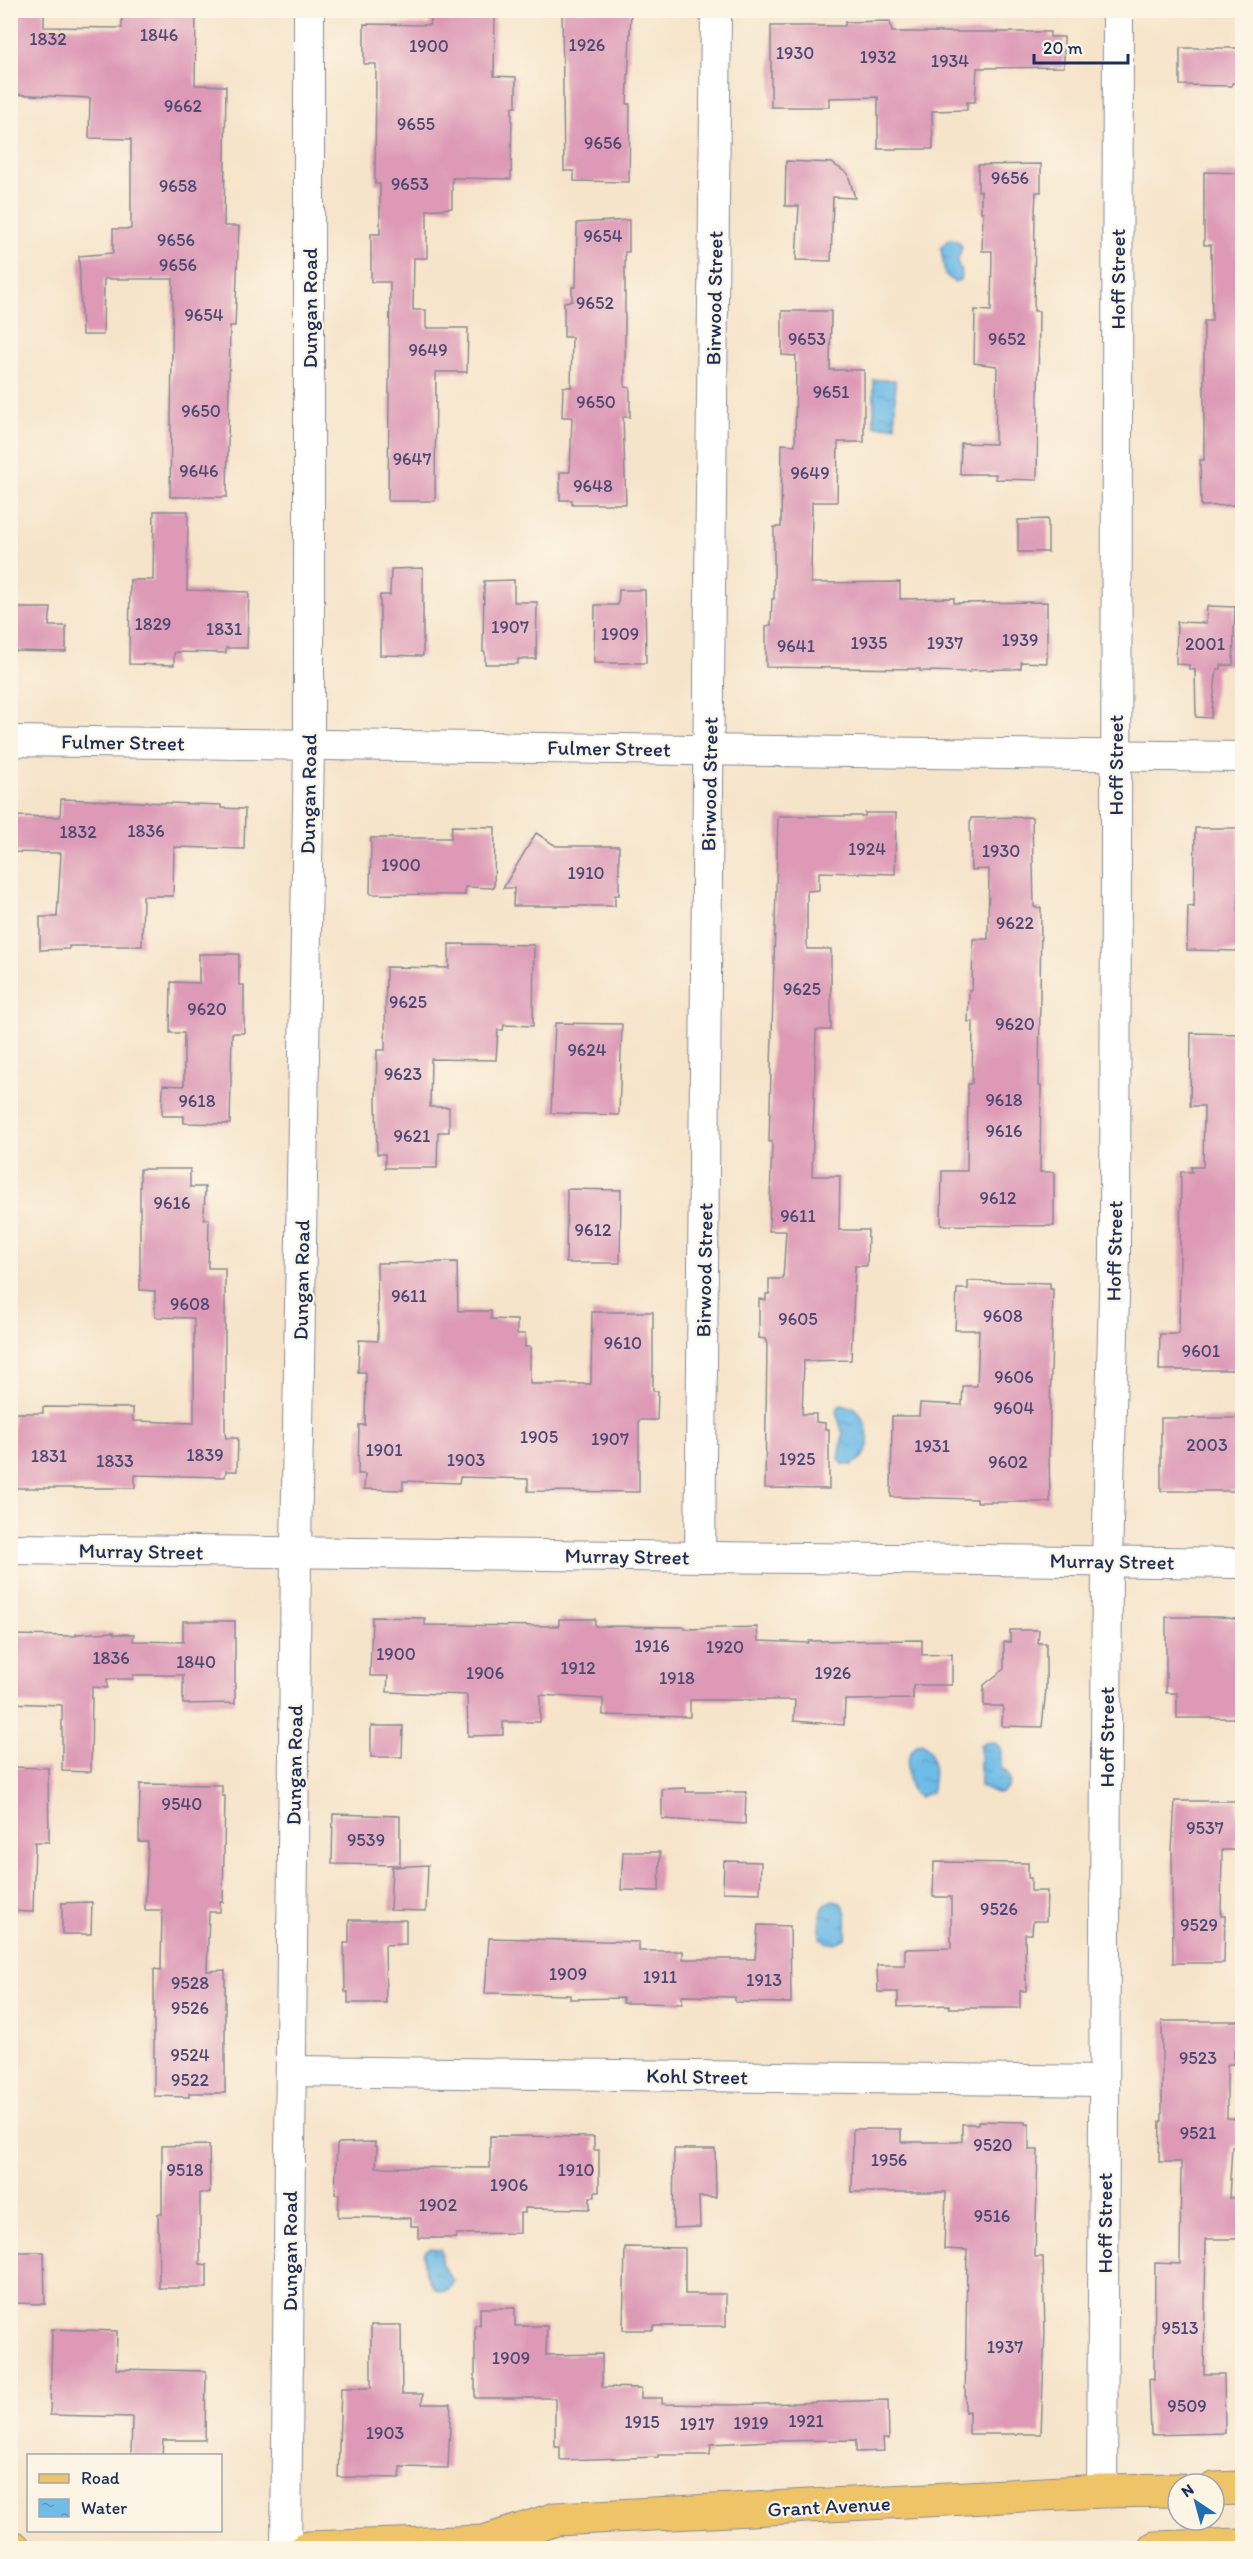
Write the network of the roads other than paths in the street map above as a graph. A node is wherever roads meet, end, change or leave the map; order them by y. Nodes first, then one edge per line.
1 (309, 10) edge
2 (716, 10) edge
3 (1118, 10) edge
4 (10, 741) edge
5 (309, 744) junction
6 (710, 749) junction
7 (1115, 756) junction
8 (1242, 757) edge
9 (10, 1549) edge
10 (296, 1552) junction
11 (700, 1557) junction
12 (1107, 1561) junction
13 (1242, 1563) edge
14 (291, 2071) junction
15 (1103, 2081) junction
16 (1242, 2488) edge
17 (1226, 2489) edge
18 (1166, 2490) edge
19 (1102, 2491) junction
20 (492, 2545) edge
21 (1242, 2545) edge
22 (286, 2548) edge
23 (308, 2548) edge
24 (1155, 2548) edge

1 - 5 street, Dungan Road
2 - 6 street, Birwood Street
3 - 7 street, Hoff Street
4 - 5 street, Fulmer Street
5 - 6 street, Fulmer Street
5 - 10 street, Dungan Road
6 - 7 street, Fulmer Street
6 - 11 street, Birwood Street
7 - 8 street, Fulmer Street
7 - 12 street, Hoff Street
9 - 10 street, Murray Street
10 - 11 street, Murray Street
10 - 14 street, Dungan Road
11 - 12 street, Murray Street
12 - 13 street, Murray Street
12 - 15 street, Hoff Street
14 - 15 street, Kohl Street
14 - 22 street, Dungan Road
15 - 19 street, Hoff Street
16 - 17 main road
18 - 19 main road, Grant Avenue
19 - 20 main road, Grant Avenue
20 - 23 main road, Grant Avenue
21 - 24 main road

